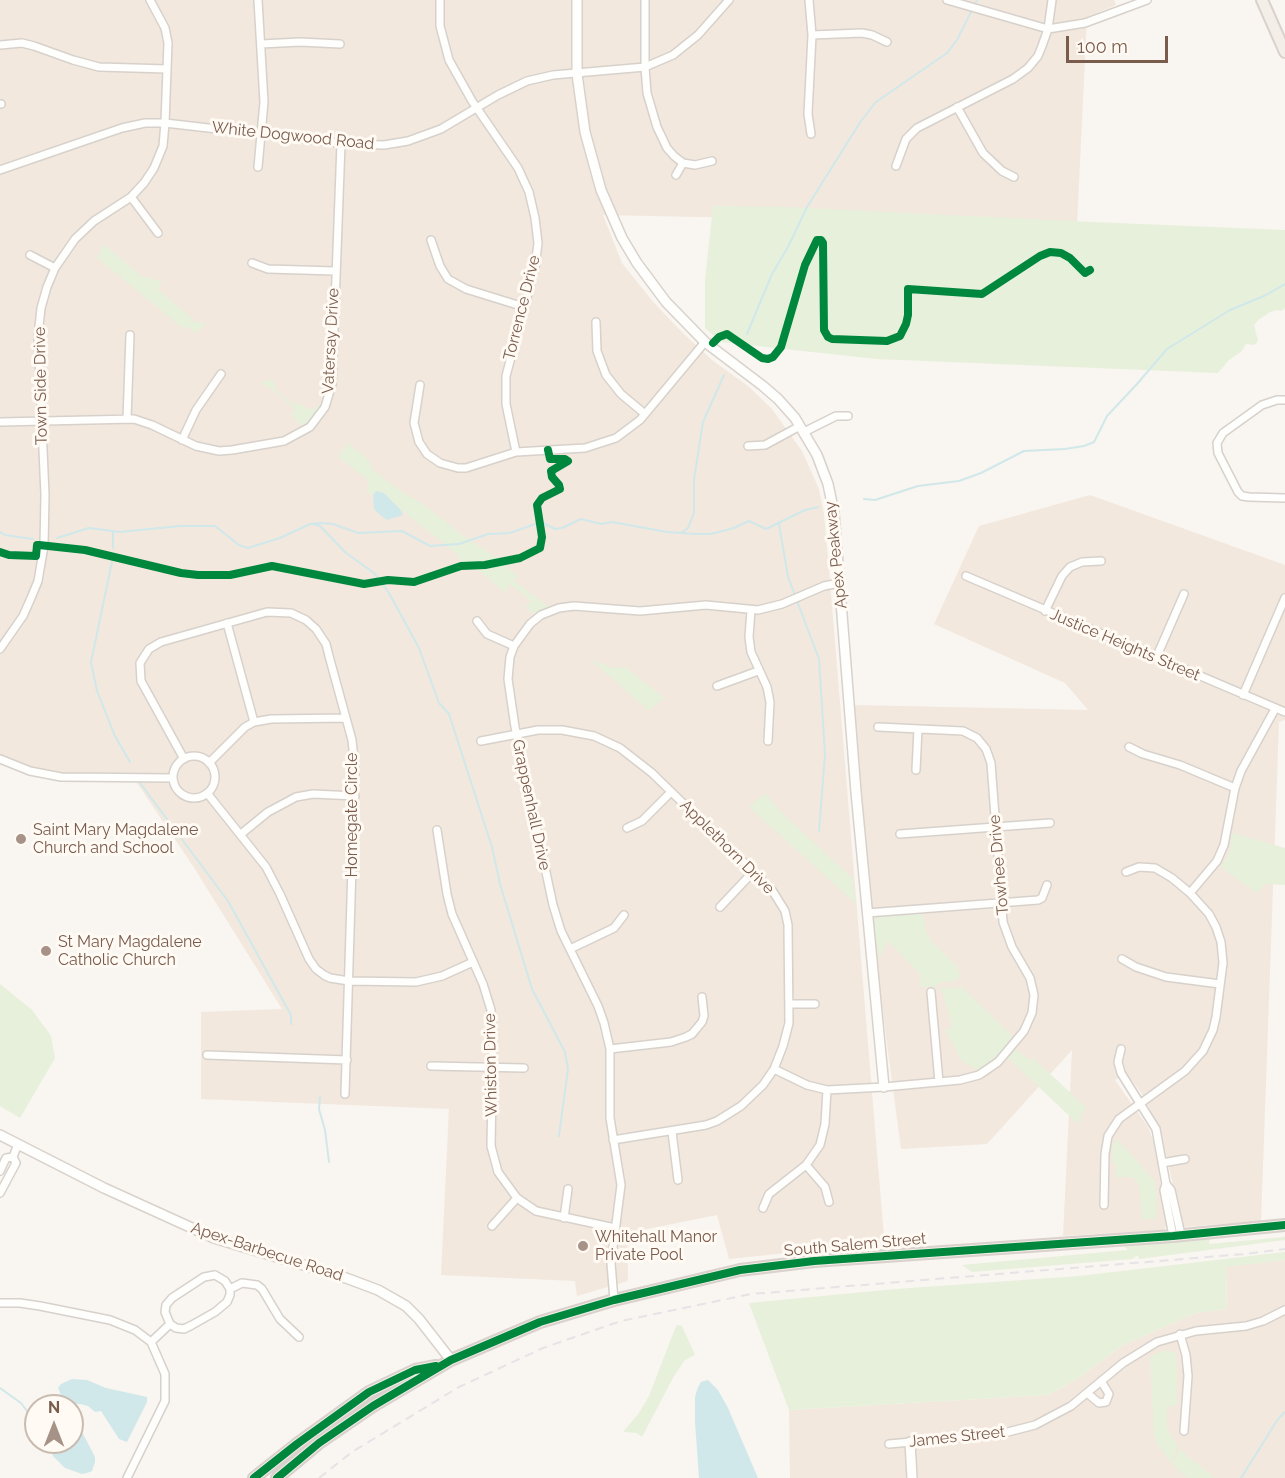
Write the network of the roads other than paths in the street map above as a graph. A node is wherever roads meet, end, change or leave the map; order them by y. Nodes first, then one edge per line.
1 (151, 0) edge
2 (258, 0) edge
3 (440, 0) edge
4 (577, 0) edge
5 (645, 0) edge
6 (729, 0) edge
7 (809, 0) edge
8 (947, 0) edge
9 (1052, 0) edge
10 (1147, 0) edge
11 (1262, 0) edge
12 (1048, 28) junction
13 (812, 34) junction
14 (887, 42) dead end
15 (261, 44) junction
16 (340, 44) dead end
17 (0, 45) edge
18 (1285, 52) edge
19 (645, 67) junction
20 (167, 69) junction
21 (577, 74) junction
22 (476, 107) junction
23 (957, 107) junction
24 (165, 123) junction
25 (811, 134) dead end
26 (262, 135) junction
27 (341, 144) junction
28 (712, 161) dead end
29 (682, 163) junction
30 (896, 166) dead end
31 (258, 167) dead end
32 (0, 170) edge
33 (676, 175) dead end
34 (1014, 177) dead end
35 (131, 196) junction
36 (158, 233) dead end
37 (431, 240) dead end
38 (30, 255) dead end
39 (252, 263) dead end
40 (55, 268) junction
41 (336, 271) junction
42 (524, 307) junction
43 (596, 322) dead end
44 (130, 335) dead end
45 (705, 342) junction
46 (221, 374) dead end
47 (420, 385) dead end
48 (1285, 400) edge
49 (645, 414) junction
50 (848, 416) dead end
51 (127, 419) junction
52 (0, 422) edge
53 (41, 422) junction
54 (802, 429) junction
55 (182, 440) junction
56 (748, 446) dead end
57 (516, 452) junction
58 (1285, 498) edge
59 (1101, 561) dead end
60 (966, 576) dead end
61 (840, 584) junction
62 (1184, 594) dead end
63 (1285, 598) edge
64 (751, 610) junction
65 (1045, 610) junction
66 (477, 621) dead end
67 (227, 623) junction
68 (514, 646) junction
69 (0, 649) edge
70 (1156, 658) junction
71 (758, 671) junction
72 (717, 686) dead end
73 (1243, 695) junction
74 (1275, 710) junction
75 (1285, 712) edge
76 (346, 718) junction
77 (254, 722) junction
78 (878, 728) dead end
79 (918, 729) junction
80 (516, 734) junction
81 (482, 741) dead end
82 (768, 741) dead end
83 (1129, 747) dead end
84 (0, 759) edge
85 (184, 759) junction
86 (209, 763) junction
87 (916, 770) dead end
88 (173, 778) junction
89 (1235, 788) junction
90 (671, 792) junction
91 (207, 793) junction
92 (355, 796) junction
93 (1050, 822) dead end
94 (995, 826) junction
95 (627, 828) dead end
96 (437, 830) dead end
97 (241, 834) junction
98 (900, 834) dead end
99 (753, 872) junction
100 (1126, 872) dead end
101 (1047, 885) dead end
102 (1190, 893) junction
103 (1001, 903) junction
104 (720, 907) dead end
105 (867, 913) junction
106 (624, 915) dead end
107 (570, 949) junction
108 (1122, 959) dead end
109 (473, 962) junction
110 (349, 981) junction
111 (1220, 984) junction
112 (931, 992) dead end
113 (702, 998) dead end
114 (790, 1004) junction
115 (815, 1004) dead end
116 (610, 1049) junction
117 (1121, 1049) dead end
118 (207, 1055) dead end
119 (347, 1060) junction
120 (431, 1066) dead end
121 (493, 1067) junction
122 (524, 1068) dead end
123 (774, 1069) junction
124 (939, 1082) junction
125 (884, 1087) junction
126 (828, 1089) junction
127 (345, 1094) dead end
128 (1140, 1104) junction
129 (672, 1132) junction
130 (0, 1135) edge
131 (613, 1140) junction
132 (18, 1144) junction
133 (13, 1157) junction
134 (1185, 1159) dead end
135 (1162, 1163) junction
136 (806, 1165) junction
137 (0, 1171) edge
138 (678, 1180) dead end
139 (568, 1189) dead end
140 (0, 1193) edge
141 (517, 1198) junction
142 (829, 1202) dead end
143 (1104, 1205) dead end
144 (763, 1208) dead end
145 (564, 1218) junction
146 (1285, 1225) edge
147 (492, 1226) dead end
148 (615, 1228) junction
149 (1177, 1235) junction
150 (230, 1289) junction
151 (614, 1300) junction
152 (0, 1303) edge
153 (1285, 1310) edge
154 (170, 1324) junction
155 (1180, 1334) junction
156 (298, 1337) dead end
157 (151, 1342) junction
158 (447, 1363) junction
159 (1101, 1381) junction
160 (1087, 1393) junction
161 (1184, 1431) dead end
162 (910, 1442) junction
163 (889, 1444) dead end
164 (127, 1478) edge
165 (254, 1478) edge
166 (277, 1478) edge
167 (912, 1478) edge

1 - 20 street, Town Side Drive
2 - 15 street
3 - 22 street, Torrence Drive
4 - 21 main road, Apex Peakway
5 - 19 street
6 - 19 street, White Dogwood Road
7 - 13 street
8 - 12 street
9 - 12 street
10 - 12 street
11 - 18 main road
12 - 23 street
13 - 14 street
13 - 25 street
15 - 16 street
15 - 26 street
17 - 20 street
19 - 21 street, White Dogwood Road
19 - 29 street
20 - 24 street, Town Side Drive
21 - 22 street, White Dogwood Road
21 - 45 main road, Apex Peakway
22 - 27 street, White Dogwood Road
22 - 42 street, Torrence Drive
23 - 30 street
23 - 34 street
24 - 26 street, White Dogwood Road
24 - 32 street, White Dogwood Road
24 - 35 street, Town Side Drive
26 - 27 street, White Dogwood Road
26 - 31 street
27 - 41 street, Vatersay Drive
28 - 29 street
29 - 33 street
35 - 36 street
35 - 40 street, Town Side Drive
37 - 42 street
38 - 40 street
39 - 41 street
40 - 53 street, Town Side Drive
41 - 55 street, Vatersay Drive
42 - 57 street, Torrence Drive
43 - 49 street
44 - 51 street
45 - 49 street
45 - 54 main road, Apex Peakway
46 - 55 street
47 - 57 street
48 - 58 street
49 - 57 street
50 - 54 street
51 - 53 street, Vatersay Drive
51 - 55 street, Vatersay Drive
52 - 53 street, Vatersay Drive
53 - 69 street, Town Side Drive
54 - 56 street
54 - 61 main road, Apex Peakway
59 - 65 street
60 - 65 street, Justice Heights Street
61 - 64 street, Grappenhall Drive
61 - 105 main road, Apex Peakway
62 - 70 street
63 - 73 street
64 - 68 street, Grappenhall Drive
64 - 71 street
65 - 70 street, Justice Heights Street
66 - 68 street
67 - 76 street, Homegate Circle
67 - 77 street
67 - 85 street, Homegate Circle
68 - 80 street, Grappenhall Drive
70 - 73 street, Justice Heights Street
71 - 72 street
71 - 82 street
73 - 74 street, Justice Heights Street
74 - 75 street, Justice Heights Street
74 - 89 street
76 - 77 street
76 - 92 street, Homegate Circle
77 - 86 street
78 - 79 street, Towhee Drive
79 - 87 street
79 - 94 street, Towhee Drive
80 - 81 street, Applethorn Drive
80 - 90 street, Applethorn Drive
80 - 107 street, Grappenhall Drive
83 - 89 street
84 - 88 street
85 - 86 street
85 - 88 street
86 - 91 street
88 - 91 street
89 - 102 street
90 - 95 street
90 - 99 street, Applethorn Drive
91 - 97 street
92 - 97 street
92 - 110 street, Homegate Circle
93 - 94 street
94 - 98 street
94 - 103 street, Towhee Drive
96 - 109 street, Whiston Drive
97 - 110 street
99 - 104 street
99 - 114 street, Applethorn Drive
100 - 102 street
101 - 103 street
102 - 111 street
103 - 105 street
103 - 124 street, Towhee Drive
105 - 125 main road, Apex Peakway
106 - 107 street
107 - 116 street, Grappenhall Drive
108 - 111 street
109 - 110 street
109 - 121 street, Whiston Drive
110 - 119 street, Homegate Circle
111 - 128 street
112 - 124 street
113 - 116 street
114 - 115 street
114 - 123 street, Applethorn Drive
116 - 131 street, Grappenhall Drive
117 - 128 street
118 - 119 street
119 - 127 street, Homegate Circle
120 - 121 street
121 - 122 street
121 - 141 street, Whiston Drive
123 - 126 street, Towhee Drive
123 - 129 street, Applethorn Drive
124 - 125 street, Towhee Drive
125 - 126 street, Towhee Drive
126 - 136 street
128 - 135 street
128 - 143 street
129 - 131 street, Applethorn Drive
129 - 138 street
130 - 132 main road, Apex-Barbecue Road
131 - 148 street, Grappenhall Drive
132 - 133 street
132 - 158 main road, Apex-Barbecue Road
133 - 137 street
133 - 140 street
134 - 135 street
135 - 149 street
136 - 142 street
136 - 144 street
139 - 145 street
141 - 145 street, Whiston Drive
141 - 147 street
145 - 148 street, Whiston Drive
146 - 149 main road, South Salem Street
148 - 151 street, Grappenhall Drive
149 - 151 main road, South Salem Street
150 - 154 street
150 - 154 street
150 - 156 street
151 - 158 main road, South Salem Street
152 - 157 street
153 - 155 street, James Street
154 - 157 street
155 - 159 street, James Street
155 - 161 street
157 - 164 street
158 - 165 main road, South Salem Street
158 - 166 main road, South Salem Street
159 - 160 street, James Street
159 - 160 street
160 - 162 street, James Street
162 - 163 street, James Street
162 - 167 main road

